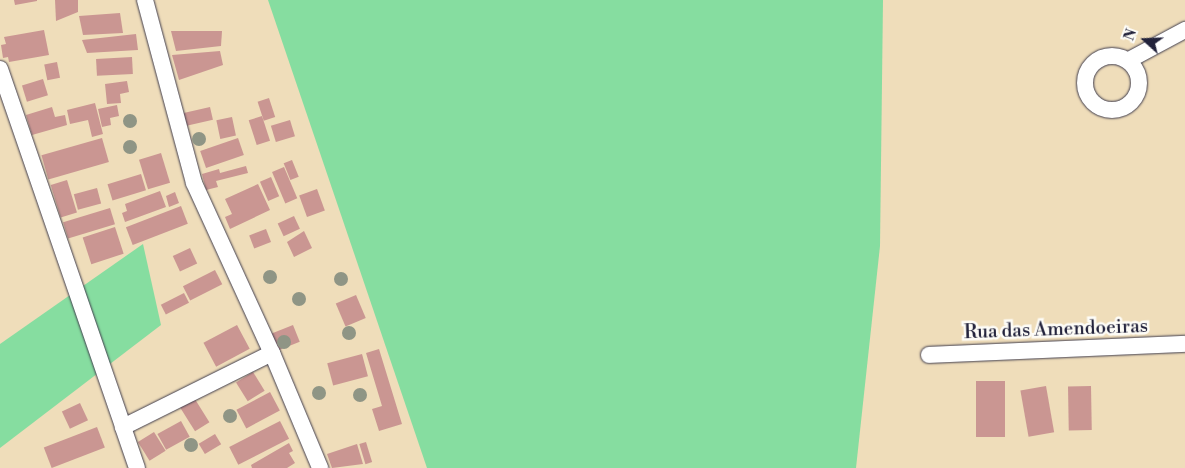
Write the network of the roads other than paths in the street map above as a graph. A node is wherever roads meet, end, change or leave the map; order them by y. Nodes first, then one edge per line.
1 (145, 0) edge
2 (1185, 30) edge
3 (1129, 60) dead end
4 (0, 69) edge
5 (4, 95) edge
6 (1185, 344) edge
7 (272, 353) junction
8 (929, 355) dead end
9 (123, 427) junction
10 (137, 468) edge
11 (320, 468) edge

1 - 7 street
2 - 3 street
4 - 5 street
5 - 9 street
6 - 8 street, Rua das Amendoeiras
7 - 9 street
7 - 11 street
9 - 10 street

